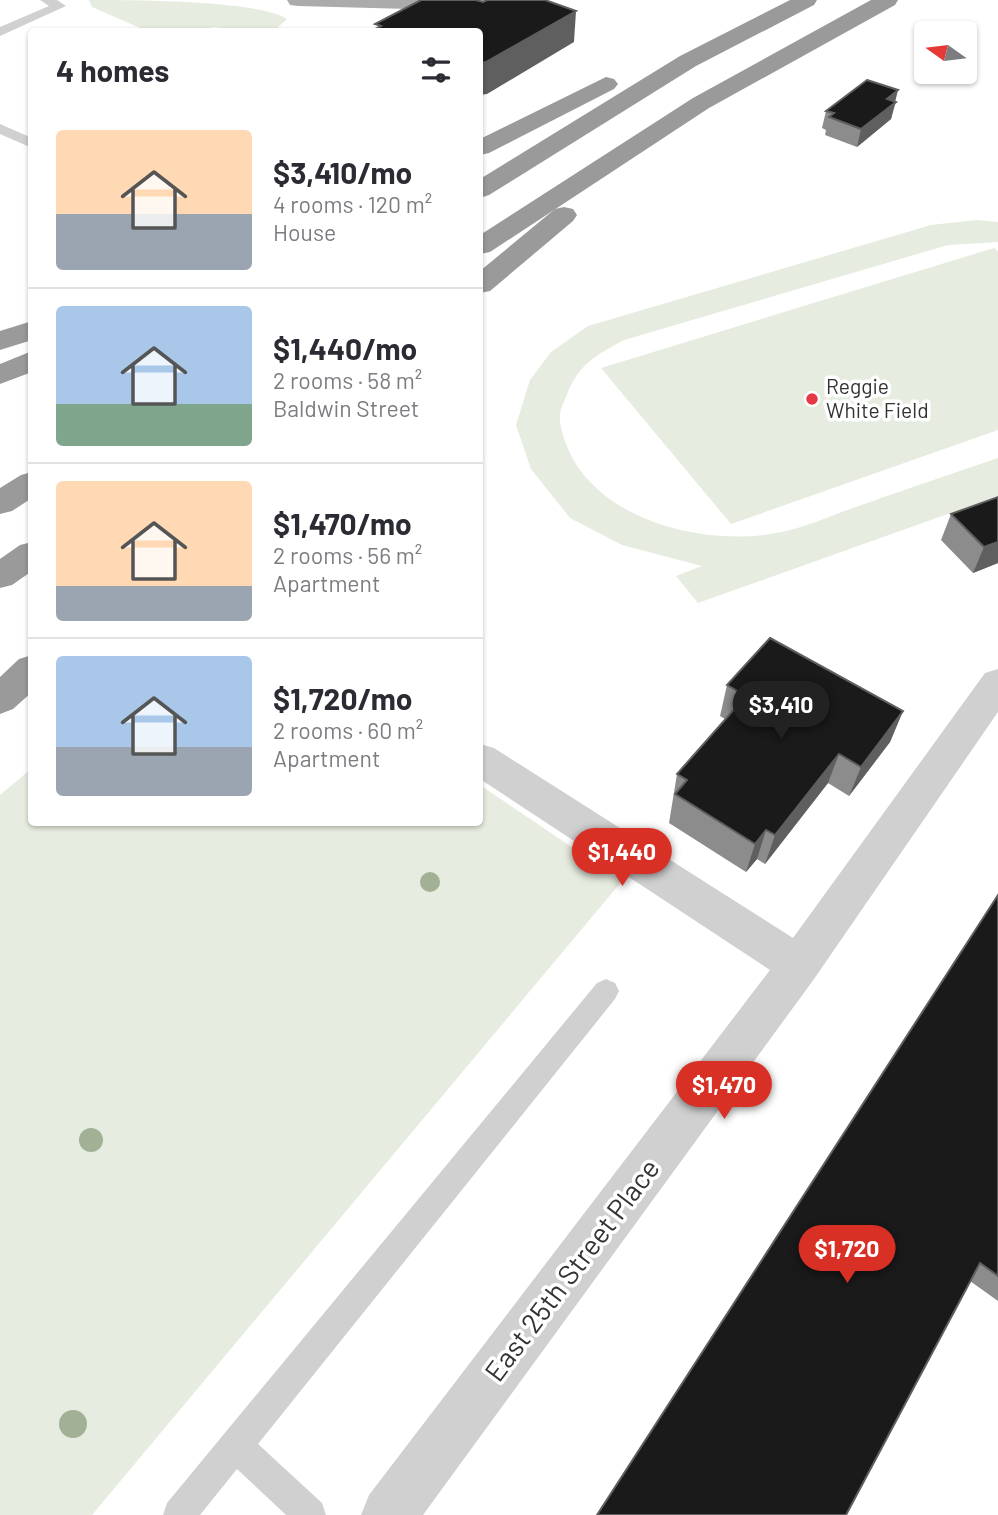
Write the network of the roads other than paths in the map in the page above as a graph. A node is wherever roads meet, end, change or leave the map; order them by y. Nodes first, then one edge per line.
1 (46, 0) edge
2 (298, 0) edge
3 (486, 0) edge
4 (781, 0) edge
5 (806, 0) edge
6 (887, 0) edge
7 (0, 33) edge
8 (701, 103) junction
9 (0, 128) edge
10 (28, 142) edge
11 (483, 146) edge
12 (483, 188) edge
13 (483, 244) edge
14 (483, 283) edge
15 (28, 331) edge
16 (0, 341) edge
17 (28, 362) edge
18 (0, 375) edge
19 (28, 486) edge
20 (0, 503) edge
21 (28, 557) edge
22 (0, 576) edge
23 (28, 673) edge
24 (998, 683) edge
25 (0, 699) edge
26 (483, 761) edge
27 (799, 965) junction
28 (606, 991) dead end
29 (236, 1446) junction
30 (179, 1515) edge
31 (310, 1515) edge
32 (389, 1515) edge

1 - 7 lane
2 - 3 main road
4 - 11 highway
5 - 12 highway
6 - 8 highway
8 - 13 highway
8 - 14 highway
9 - 10 lane
15 - 16 highway
17 - 18 highway
19 - 20 highway
21 - 22 highway
23 - 25 highway
24 - 27 street, East 25th Street Place
26 - 27 street
27 - 32 street, East 25th Street Place
28 - 29 lane
29 - 30 lane
29 - 31 lane

